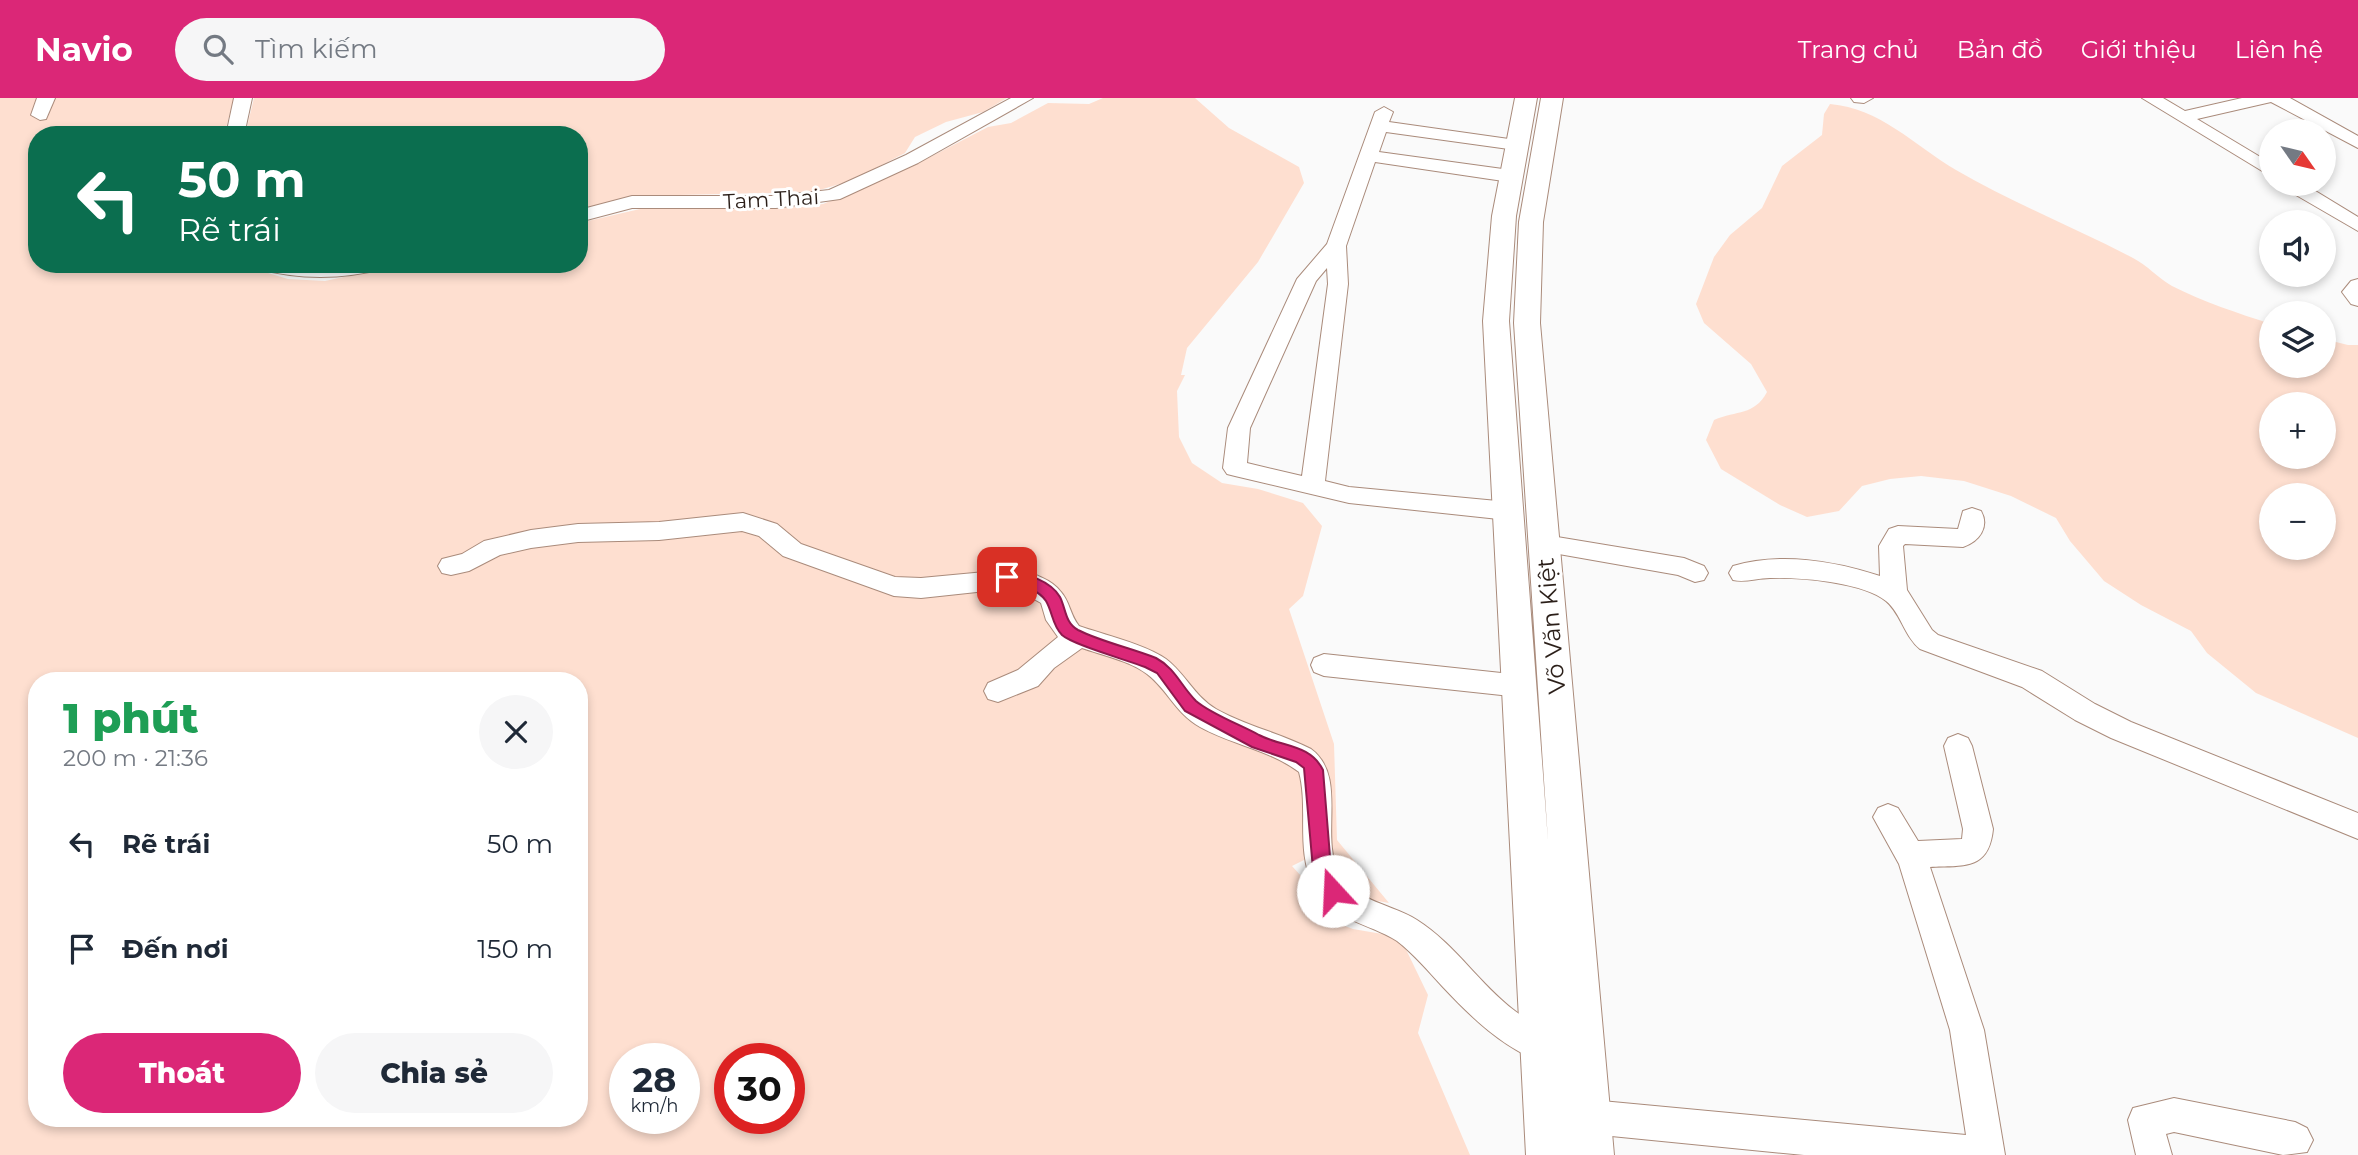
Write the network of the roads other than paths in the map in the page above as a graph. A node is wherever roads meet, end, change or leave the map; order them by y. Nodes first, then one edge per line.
1 (46, 98) edge
2 (243, 98) edge
3 (1024, 98) edge
4 (1526, 98) edge
5 (1552, 98) edge
6 (2151, 98) edge
7 (2265, 98) edge
8 (2277, 98) edge
9 (40, 115) dead end
10 (2182, 117) junction
11 (237, 126) edge
12 (2358, 143) edge
13 (1516, 145) junction
14 (1368, 156) junction
15 (2259, 164) edge
16 (1510, 176) junction
17 (2311, 196) edge
18 (588, 214) edge
19 (2358, 225) edge
20 (1336, 246) junction
21 (304, 273) edge
22 (330, 273) edge
23 (2358, 285) edge
24 (2358, 300) edge
25 (1511, 322) junction
26 (1312, 486) junction
27 (1508, 511) junction
28 (1972, 517) dead end
29 (1545, 544) junction
30 (451, 566) dead end
31 (1695, 573) dead end
32 (1742, 573) dead end
33 (1894, 593) junction
34 (1514, 606) junction
35 (1550, 608) junction
36 (1078, 638) junction
37 (1324, 664) dead end
38 (1520, 686) junction
39 (998, 691) dead end
40 (1958, 746) dead end
41 (1888, 817) dead end
42 (2358, 826) edge
43 (1910, 855) junction
44 (1543, 1047) junction
45 (1591, 1117) junction
46 (2295, 1140) dead end
47 (1548, 1155) edge
48 (1592, 1155) edge
49 (1987, 1155) edge
50 (2154, 1155) edge

1 - 9 street
2 - 11 street
3 - 18 street, Tam Thai
4 - 13 main road, Võ Văn Kiệt
5 - 25 main road, Võ Văn Kiệt
6 - 10 street
7 - 10 street
8 - 12 street
10 - 15 street
13 - 14 street
13 - 16 main road, Võ Văn Kiệt
14 - 16 street
14 - 20 street
16 - 25 main road, Võ Văn Kiệt
17 - 19 street
20 - 26 street
20 - 26 street
21 - 22 street
23 - 24 street
25 - 27 main road, Võ Văn Kiệt
25 - 29 main road, Võ Văn Kiệt
26 - 27 street
27 - 34 main road, Võ Văn Kiệt
28 - 33 street
29 - 31 street
29 - 35 main road, Võ Văn Kiệt
30 - 36 street
32 - 33 street
33 - 42 street
34 - 35 main road
34 - 38 main road, Võ Văn Kiệt
35 - 45 main road, Võ Văn Kiệt
36 - 39 street
36 - 44 street
37 - 38 street
38 - 44 main road, Võ Văn Kiệt
40 - 43 street
41 - 43 street
43 - 49 street
44 - 47 main road, Võ Văn Kiệt
45 - 48 main road, Võ Văn Kiệt
45 - 49 street
46 - 50 street

